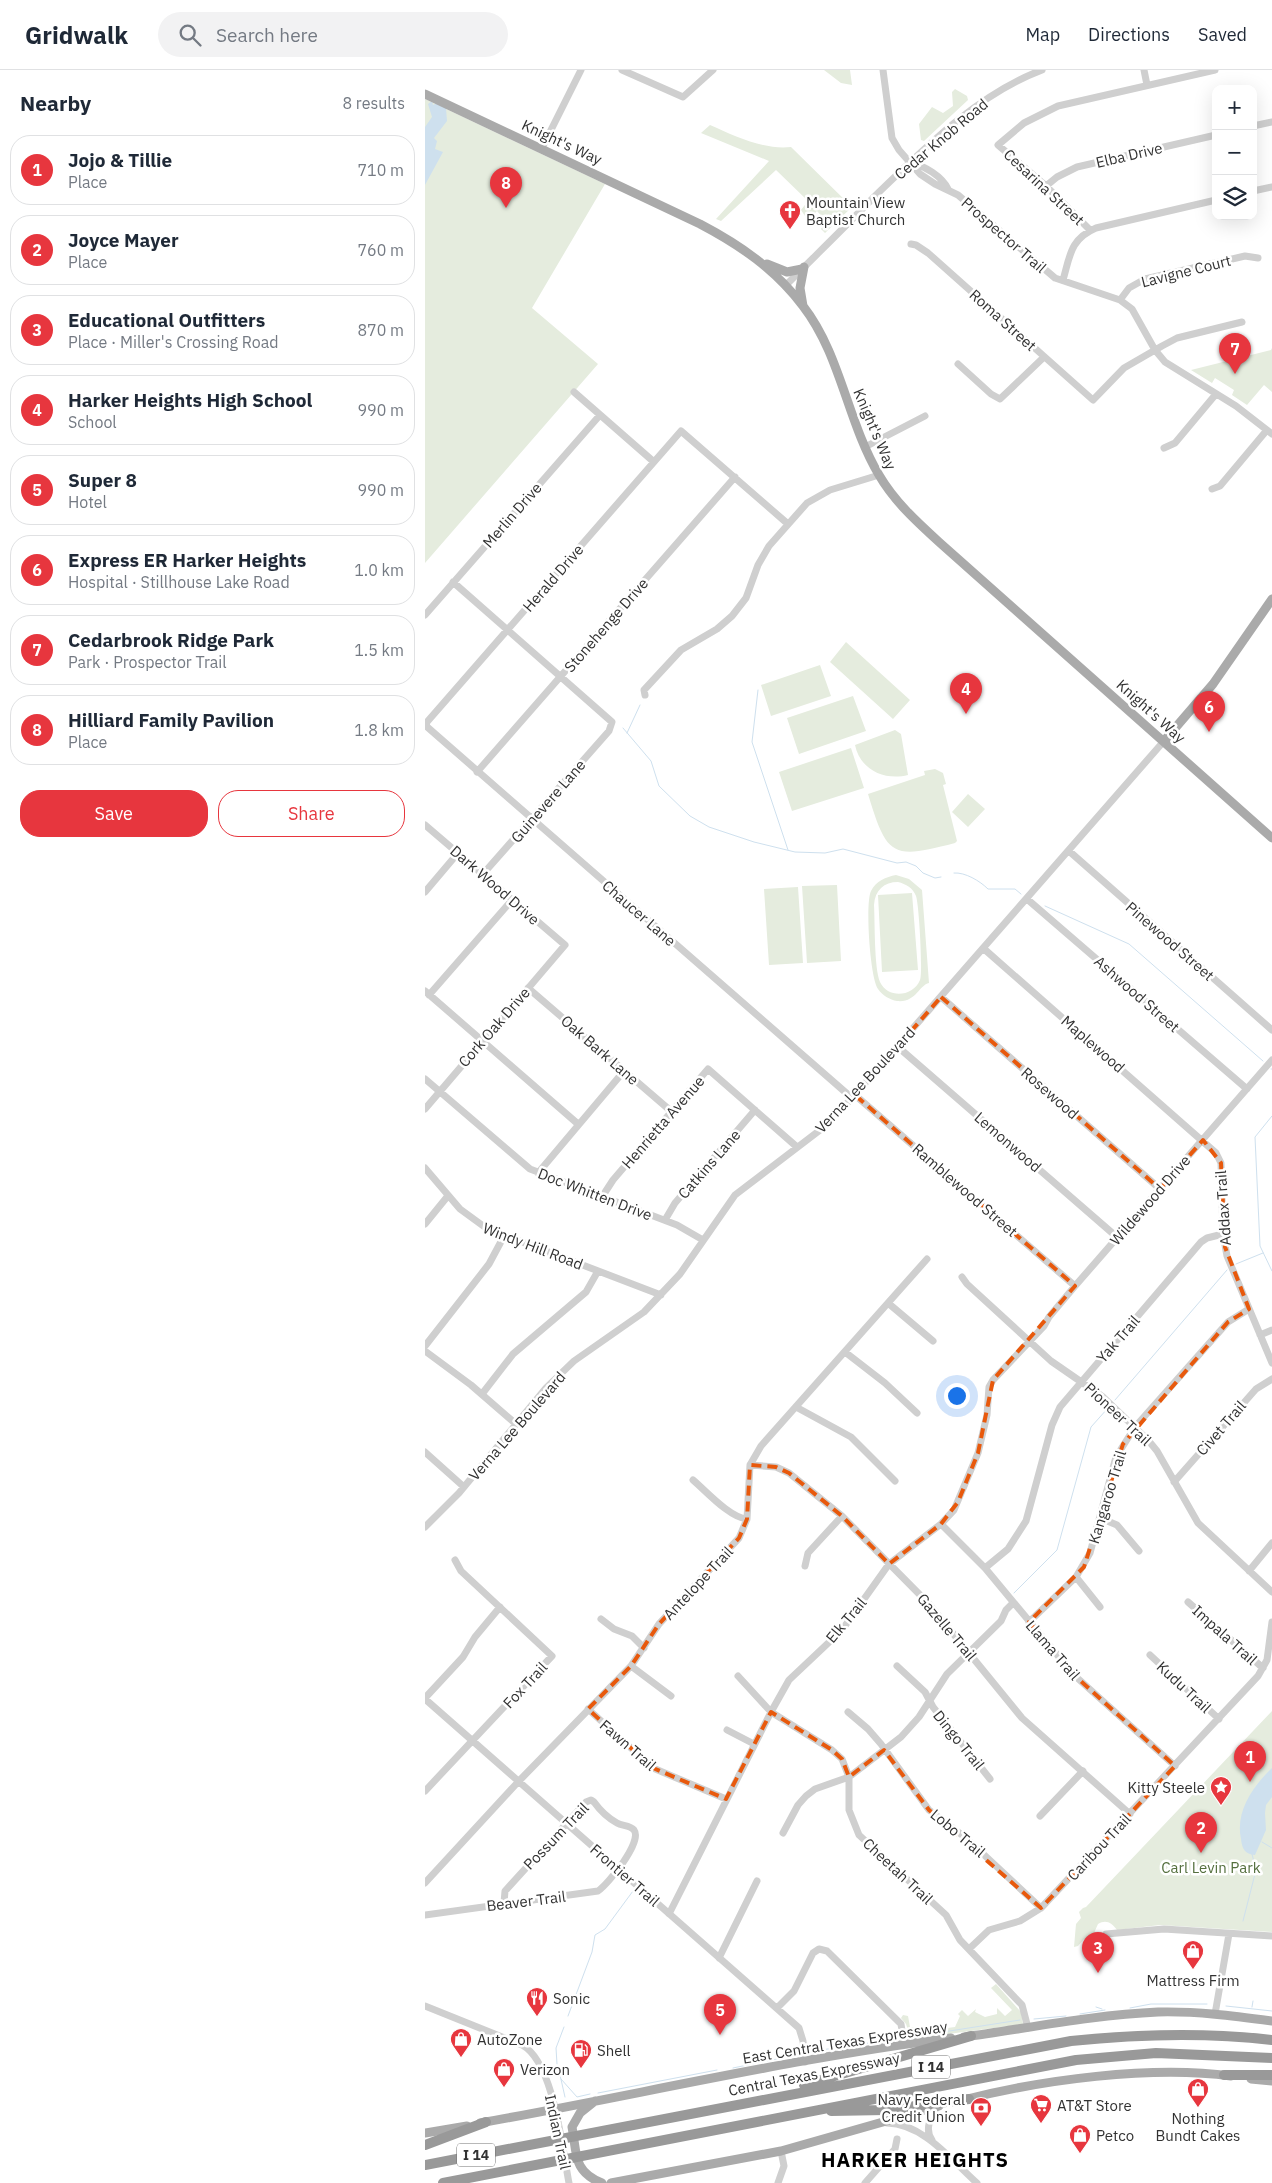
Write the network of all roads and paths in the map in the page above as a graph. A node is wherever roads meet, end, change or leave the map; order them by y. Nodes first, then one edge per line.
1 (581, 70) edge
2 (713, 70) edge
3 (883, 70) edge
4 (1042, 70) edge
5 (1144, 70) edge
6 (1215, 70) edge
7 (626, 71) edge
8 (1147, 85) junction
9 (425, 94) edge
10 (1272, 122) edge
11 (1257, 125) edge
12 (1212, 136) edge
13 (542, 148) junction
14 (911, 162) junction
15 (1047, 186) junction
16 (1272, 187) edge
17 (1257, 190) edge
18 (1212, 201) edge
19 (1090, 230) junction
20 (911, 244) dead end
21 (1258, 258) dead end
22 (761, 262) junction
23 (803, 268) junction
24 (1063, 280) junction
25 (785, 286) junction
26 (1120, 300) junction
27 (803, 306) junction
28 (1242, 322) dead end
29 (1155, 350) junction
30 (1044, 357) junction
31 (957, 364) dead end
32 (574, 392) dead end
33 (1216, 394) junction
34 (600, 415) junction
35 (925, 416) dead end
36 (1270, 432) edge
37 (865, 447) junction
38 (1165, 448) dead end
39 (654, 462) junction
40 (879, 475) junction
41 (735, 477) junction
42 (1212, 490) dead end
43 (789, 524) junction
44 (453, 582) junction
45 (1272, 599) edge
46 (425, 615) edge
47 (508, 629) junction
48 (561, 676) junction
49 (645, 695) dead end
50 (427, 726) joint
51 (1164, 742) junction
52 (477, 772) junction
53 (532, 820) junction
54 (425, 825) edge
55 (1272, 838) edge
56 (1069, 851) junction
57 (458, 853) junction
58 (483, 874) junction
59 (425, 892) edge
60 (1027, 899) junction
61 (512, 900) junction
62 (565, 945) joint
63 (983, 948) junction
64 (528, 988) junction
65 (427, 993) edge
66 (941, 997) junction
67 (1272, 1030) edge
68 (482, 1041) junction
69 (898, 1046) junction
70 (1272, 1060) edge
71 (624, 1070) junction
72 (425, 1079) edge
73 (1247, 1089) junction
74 (439, 1091) junction
75 (853, 1097) junction
76 (425, 1108) edge
77 (755, 1110) junction
78 (672, 1112) junction
79 (578, 1124) junction
80 (1203, 1140) junction
81 (797, 1147) junction
82 (425, 1168) edge
83 (538, 1173) junction
84 (1160, 1189) junction
85 (447, 1197) junction
86 (602, 1197) junction
87 (665, 1220) junction
88 (425, 1224) edge
89 (1223, 1234) junction
90 (504, 1236) junction
91 (1118, 1238) junction
92 (703, 1240) junction
93 (927, 1260) dead end
94 (599, 1271) junction
95 (962, 1277) dead end
96 (1075, 1286) junction
97 (661, 1295) junction
98 (888, 1303) junction
99 (1249, 1309) junction
100 (1272, 1330) edge
101 (1260, 1335) junction
102 (1029, 1340) junction
103 (933, 1341) dead end
104 (425, 1346) edge
105 (425, 1351) edge
106 (845, 1352) junction
107 (1272, 1363) edge
108 (1272, 1379) edge
109 (1082, 1381) junction
110 (482, 1394) junction
111 (796, 1407) junction
112 (917, 1413) dead end
113 (516, 1424) junction
114 (1135, 1427) junction
115 (425, 1452) edge
116 (750, 1465) junction
117 (693, 1480) dead end
118 (895, 1481) dead end
119 (1174, 1482) junction
120 (464, 1487) junction
121 (841, 1516) junction
122 (747, 1518) junction
123 (1100, 1518) junction
124 (941, 1524) junction
125 (425, 1527) edge
126 (1272, 1543) edge
127 (1139, 1551) dead end
128 (455, 1560) dead end
129 (889, 1564) junction
130 (805, 1566) dead end
131 (985, 1568) junction
132 (1249, 1571) junction
133 (1076, 1577) junction
134 (1272, 1592) edge
135 (1188, 1602) dead end
136 (1013, 1603) junction
137 (501, 1607) junction
138 (1100, 1607) dead end
139 (601, 1619) dead end
140 (1029, 1622) junction
141 (1272, 1622) edge
142 (644, 1648) junction
143 (969, 1652) junction
144 (1150, 1655) dead end
145 (631, 1666) junction
146 (897, 1666) dead end
147 (1263, 1668) junction
148 (738, 1676) dead end
149 (671, 1696) dead end
150 (425, 1699) edge
151 (929, 1701) junction
152 (588, 1709) junction
153 (771, 1712) junction
154 (848, 1712) dead end
155 (1219, 1719) junction
156 (727, 1730) dead end
157 (472, 1742) junction
158 (754, 1744) junction
159 (885, 1750) junction
160 (1175, 1766) junction
161 (1083, 1771) junction
162 (849, 1777) junction
163 (991, 1779) dead end
164 (518, 1782) junction
165 (425, 1791) edge
166 (726, 1799) junction
167 (1130, 1814) junction
168 (1040, 1816) dead end
169 (565, 1823) junction
170 (783, 1833) dead end
171 (619, 1870) junction
172 (757, 1881) dead end
173 (425, 1883) edge
174 (504, 1903) junction
175 (1041, 1908) junction
176 (669, 1914) junction
177 (425, 1915) edge
178 (1107, 1934) dead end
179 (1229, 1934) junction
180 (1272, 1936) edge
181 (969, 1949) junction
182 (719, 1958) junction
183 (425, 2006) edge
184 (777, 2008) junction
185 (1215, 2014) junction
186 (1272, 2021) edge
187 (1028, 2028) junction
188 (971, 2036) junction
189 (1272, 2040) edge
190 (903, 2044) junction
191 (1272, 2058) edge
192 (805, 2062) junction
193 (1224, 2075) junction
194 (1272, 2075) edge
195 (1272, 2082) edge
196 (785, 2094) junction
197 (969, 2099) junction
198 (595, 2100) junction
199 (937, 2107) junction
200 (554, 2108) junction
201 (803, 2112) junction
202 (486, 2122) junction
203 (882, 2123) junction
204 (425, 2134) edge
205 (897, 2139) dead end
206 (425, 2145) edge
207 (935, 2145) junction
208 (781, 2151) junction
209 (425, 2165) edge
210 (443, 2183) edge
211 (569, 2183) edge
212 (602, 2183) edge
213 (611, 2183) edge
214 (778, 2183) edge
215 (865, 2183) edge
216 (977, 2183) edge

1 - 13 street
2 - 7 street
3 - 14 street
4 - 14 street, Cedar Knob Road
5 - 8 street
6 - 8 street
8 - 15 street, Cesarina Street
9 - 13 main road, Knight's Way
10 - 11 street
12 - 15 street, Elba Drive
13 - 22 main road, Knight's Way
14 - 23 street, Cedar Knob Road
14 - 24 street, Prospector Trail
15 - 19 street, Cesarina Street
16 - 17 street
18 - 19 street
19 - 24 street
20 - 30 street, Roma Street
21 - 26 street, Lavigne Court
22 - 23 main road
22 - 25 main road, Knight's Way
23 - 25 street, Cedar Knob Road
23 - 27 main road
24 - 26 street, Prospector Trail
25 - 27 main road, Knight's Way
26 - 29 street, Prospector Trail
27 - 37 main road, Knight's Way
28 - 29 street
29 - 30 street, Roma Street
29 - 33 street, Prospector Trail
30 - 31 street
32 - 34 street
33 - 36 street, Prospector Trail
33 - 38 street
34 - 39 street
34 - 44 street, Merlin Drive
35 - 37 street
36 - 42 street
37 - 40 main road, Knight's Way
39 - 41 street, Herald Drive
39 - 47 street, Herald Drive
40 - 43 street
40 - 51 main road, Knight's Way
41 - 43 street
41 - 48 street, Stonehenge Drive
43 - 49 street
44 - 46 street, Merlin Drive
44 - 47 street
45 - 51 main road
47 - 48 street
47 - 50 street, Herald Drive
48 - 52 street, Stonehenge Drive
48 - 53 street, Guinevere Lane
50 - 52 street, Chaucer Lane
51 - 55 main road, Knight's Way
51 - 56 street, Verna Lee Boulevard
52 - 53 street, Chaucer Lane
53 - 58 street, Guinevere Lane
53 - 75 street, Chaucer Lane
54 - 57 street, Dark Wood Drive
56 - 60 street, Verna Lee Boulevard
56 - 67 street, Pinewood Street
57 - 58 street, Dark Wood Drive
57 - 59 street
58 - 61 street, Dark Wood Drive
60 - 63 street, Verna Lee Boulevard
60 - 73 street, Ashwood Street
61 - 62 street, Dark Wood Drive
61 - 65 street
62 - 64 street, Cork Oak Drive
63 - 66 street, Verna Lee Boulevard
63 - 80 street, Maplewood
64 - 68 street, Cork Oak Drive
64 - 71 street, Oak Bark Lane
65 - 68 street
66 - 69 street, Verna Lee Boulevard
66 - 84 street, Rosewood
68 - 74 street, Cork Oak Drive
68 - 79 street
69 - 75 street, Verna Lee Boulevard
69 - 91 street, Lemonwood
70 - 73 street, Wildewood Drive
71 - 78 street, Oak Bark Lane
71 - 79 street
72 - 74 street, Doc Whitten Drive
73 - 80 street, Wildewood Drive
74 - 76 street, Cork Oak Drive
74 - 83 street, Doc Whitten Drive
75 - 81 street, Verna Lee Boulevard
75 - 96 street, Ramblewood Street
77 - 78 street, Henrietta Avenue
77 - 81 street, Henrietta Avenue
77 - 87 street, Catkins Lane
78 - 86 street, Henrietta Avenue
79 - 83 street
80 - 84 street, Wildewood Drive
80 - 89 street, Addax Trail
81 - 92 street, Verna Lee Boulevard
82 - 85 street, Windy Hill Road
83 - 86 street, Doc Whitten Drive
84 - 91 street, Wildewood Drive
85 - 88 street
85 - 90 street, Windy Hill Road
86 - 87 street, Doc Whitten Drive
87 - 92 street, Doc Whitten Drive
89 - 99 street, Addax Trail
89 - 109 street, Yak Trail
90 - 94 street, Windy Hill Road
90 - 104 street
91 - 96 street, Wildewood Drive
92 - 97 street, Verna Lee Boulevard
93 - 98 street, Antelope Trail
94 - 97 street, Windy Hill Road
94 - 110 street
95 - 102 street, Pioneer Trail
96 - 102 street, Wildewood Drive
97 - 113 street, Verna Lee Boulevard
98 - 103 street
98 - 106 street, Antelope Trail
99 - 101 street, Addax Trail
99 - 114 street, Kangaroo Trail
100 - 101 street
101 - 107 street, Addax Trail
102 - 109 street, Pioneer Trail
102 - 124 street, Elk Trail
105 - 110 street
106 - 111 street, Antelope Trail
106 - 112 street
108 - 119 street, Civet Trail
109 - 114 street, Pioneer Trail
109 - 131 street, Yak Trail
110 - 113 street
111 - 116 street, Antelope Trail
111 - 118 street
113 - 120 street, Verna Lee Boulevard
114 - 119 street, Pioneer Trail
114 - 123 street, Kangaroo Trail
115 - 120 street
116 - 121 street, Gazelle Trail
116 - 122 street, Antelope Trail
117 - 122 street
119 - 132 street, Pioneer Trail
120 - 125 street, Verna Lee Boulevard
121 - 129 street, Gazelle Trail
121 - 130 street
122 - 142 street, Antelope Trail
123 - 127 street
123 - 133 street, Kangaroo Trail
124 - 129 street, Elk Trail
124 - 131 street, Llama Trail
126 - 132 street
128 - 137 street, Fox Trail
129 - 143 street, Gazelle Trail
129 - 153 street, Elk Trail
131 - 136 street, Llama Trail
132 - 134 street, Pioneer Trail
133 - 138 street
133 - 140 street, Kangaroo Trail
135 - 147 street, Impala Trail
136 - 140 street, Llama Trail
136 - 143 street
137 - 150 street
137 - 157 street, Fox Trail
139 - 142 street
140 - 160 street, Llama Trail
141 - 147 street, Caribou Trail
142 - 145 street, Antelope Trail
143 - 151 street
143 - 161 street, Gazelle Trail
144 - 155 street, Kudu Trail
145 - 149 street
145 - 152 street, Antelope Trail
146 - 151 street, Dingo Trail
147 - 155 street, Caribou Trail
148 - 153 street, Cheetah Trail
150 - 157 street, Frontier Trail
151 - 159 street
151 - 163 street, Dingo Trail
152 - 164 street, Antelope Trail
152 - 166 street, Fawn Trail
153 - 158 street, Elk Trail
153 - 162 street, Cheetah Trail
154 - 159 street, Lobo Trail
155 - 160 street, Caribou Trail
156 - 158 street
157 - 164 street, Frontier Trail
157 - 165 street, Fox Trail
158 - 166 street, Elk Trail
159 - 162 street
159 - 175 street, Lobo Trail
160 - 167 street, Caribou Trail
161 - 167 street, Gazelle Trail
161 - 168 street
162 - 170 street
162 - 181 street, Cheetah Trail
164 - 169 street, Frontier Trail
164 - 173 street, Antelope Trail
166 - 176 street, Elk Trail
167 - 175 street, Caribou Trail
169 - 171 street, Frontier Trail
169 - 171 street, Possum Trail
169 - 174 street, Possum Trail
171 - 174 street, Beaver Trail
171 - 176 street, Frontier Trail
172 - 182 street
174 - 177 street, Beaver Trail
175 - 181 street, Caribou Trail
176 - 182 street, Frontier Trail
178 - 179 street
179 - 180 street
179 - 185 street
181 - 187 street, Cheetah Trail
182 - 184 street, Frontier Trail
183 - 200 street, Indian Trail
184 - 190 street
184 - 192 street, Frontier Trail
185 - 186 main road, East Central Texas Expressway
185 - 187 main road, East Central Texas Expressway
187 - 188 main road, East Central Texas Expressway
188 - 190 main road, East Central Texas Expressway
188 - 196 highway
189 - 196 highway, Central Texas Expressway / I 14
190 - 192 main road, East Central Texas Expressway
191 - 201 highway, I 14
192 - 198 main road, East Central Texas Expressway
193 - 194 highway
193 - 195 main road
193 - 197 main road
196 - 209 highway, Central Texas Expressway / I 14
197 - 199 main road
197 - 201 highway
198 - 200 main road, East Central Texas Expressway
198 - 212 main road
199 - 203 main road
199 - 207 street
200 - 202 main road, East Central Texas Expressway
200 - 211 street, Indian Trail
201 - 210 highway, I 14
202 - 204 main road, East Central Texas Expressway
202 - 206 highway
203 - 207 street
203 - 208 main road
205 - 215 street
207 - 216 street
208 - 213 main road
208 - 214 street

